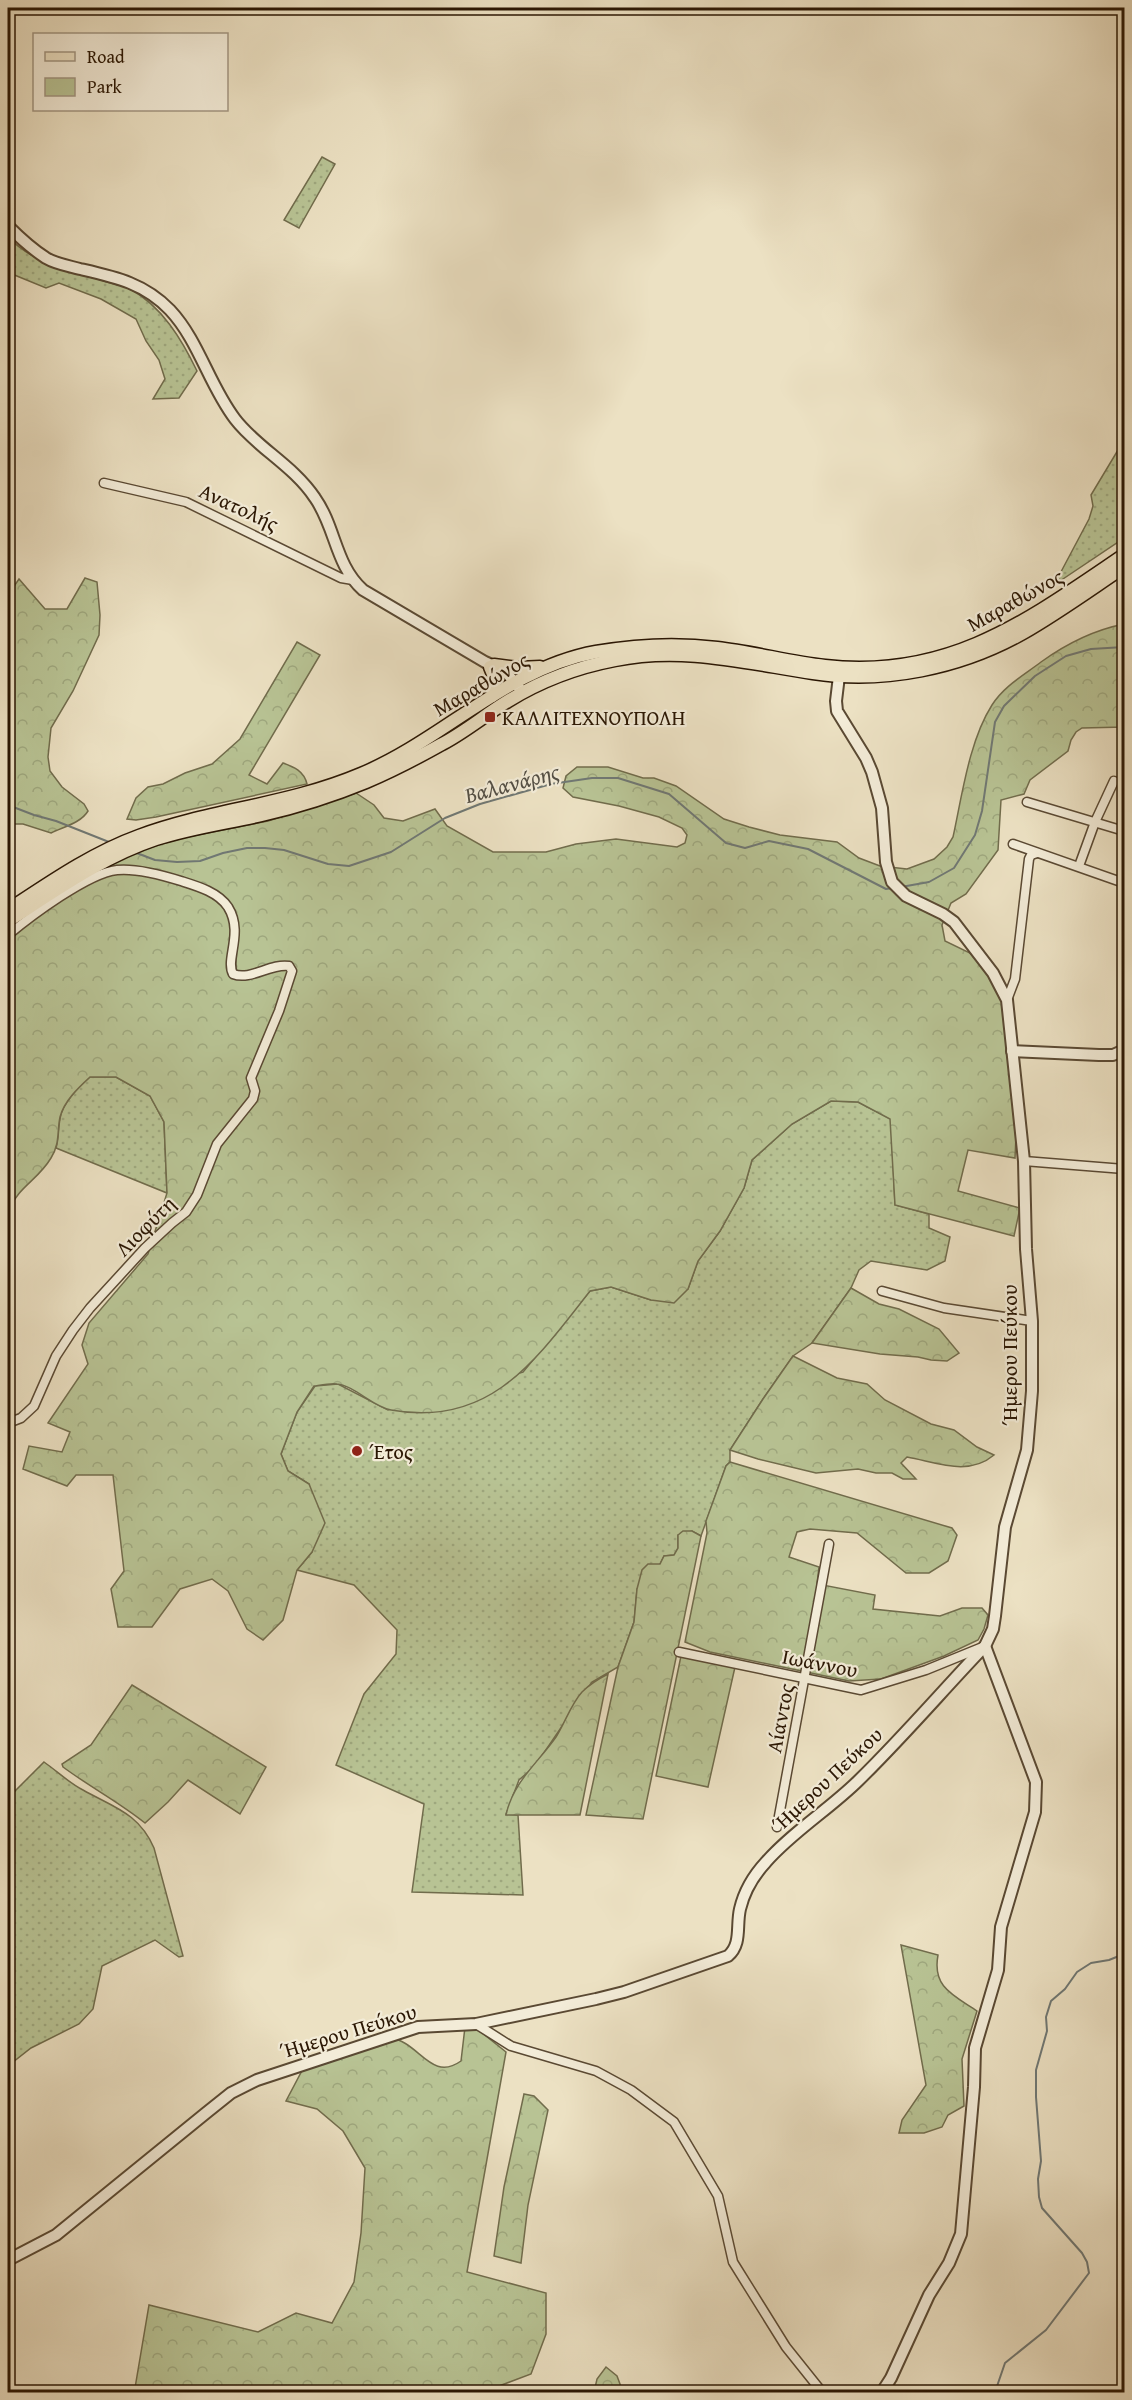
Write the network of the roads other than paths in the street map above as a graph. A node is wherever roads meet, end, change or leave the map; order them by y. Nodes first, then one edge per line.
1 (8, 226) edge
2 (104, 483) dead end
3 (1125, 555) edge
4 (1125, 567) edge
5 (353, 580) junction
6 (490, 665) junction
7 (550, 667) junction
8 (839, 676) junction
9 (511, 684) junction
10 (518, 695) junction
11 (492, 696) junction
12 (1114, 781) dead end
13 (1027, 802) dead end
14 (1095, 822) junction
15 (1125, 831) edge
16 (142, 839) junction
17 (1013, 844) dead end
18 (1037, 853) junction
19 (104, 856) junction
20 (1079, 866) junction
21 (1125, 882) edge
22 (8, 910) edge
23 (8, 921) edge
24 (8, 935) edge
25 (1007, 1000) junction
26 (1125, 1050) edge
27 (1012, 1052) junction
28 (1024, 1161) junction
29 (1125, 1169) edge
30 (882, 1292) dead end
31 (1032, 1321) junction
32 (8, 1423) edge
33 (829, 1544) dead end
34 (985, 1646) junction
35 (679, 1652) dead end
36 (806, 1678) junction
37 (777, 1827) dead end
38 (476, 2024) junction
39 (8, 2260) edge
40 (822, 2392) edge
41 (882, 2392) edge

1 - 5 street
2 - 5 street, Ανατολής
3 - 7 main road, Μαραθώνος
4 - 8 main road, Μαραθώνος
5 - 6 street
6 - 7 main road
6 - 9 street
6 - 11 main road
7 - 9 main road, Μαραθώνος
8 - 10 main road, Μαραθώνος
8 - 25 street, Ήμερου Πεύκου
9 - 10 street
9 - 11 main road, Μαραθώνος
10 - 16 main road, Μαραθώνος
11 - 16 main road, Μαραθώνος
12 - 14 street
13 - 14 street
14 - 15 street
14 - 20 street
16 - 19 main road, Μαραθώνος
17 - 18 street
18 - 20 street
18 - 25 street
19 - 22 main road, Μαραθώνος
19 - 23 main road, Μαραθώνος
20 - 21 street
24 - 32 street, Λιοφύτη
25 - 27 street, Ήμερου Πεύκου
26 - 27 street
27 - 28 street, Ήμερου Πεύκου
28 - 29 street
28 - 31 street, Ήμερου Πεύκου
30 - 31 street
31 - 34 street, Ήμερου Πεύκου
33 - 36 street, Αίαντος
34 - 36 street, Ιωάννου
34 - 38 street, Ήμερου Πεύκου
34 - 41 street
35 - 36 street, Ιωάννου
36 - 37 street, Αίαντος
38 - 39 street, Ήμερου Πεύκου
38 - 40 street

